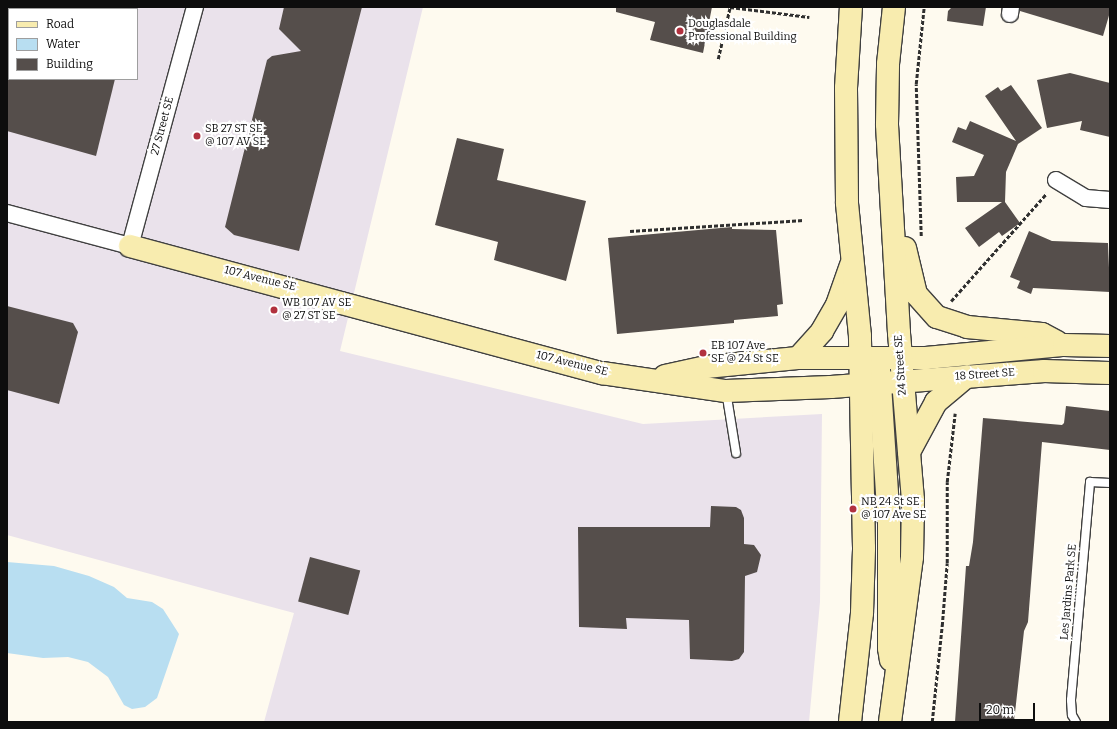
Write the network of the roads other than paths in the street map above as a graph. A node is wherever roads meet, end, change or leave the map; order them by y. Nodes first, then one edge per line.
1 (195, 7) edge
2 (851, 7) edge
3 (894, 7) edge
4 (1056, 180) road end
5 (892, 193) junction
6 (1110, 200) edge
7 (7, 213) edge
8 (130, 246) junction
9 (853, 259) junction
10 (1064, 345) junction
11 (1110, 346) edge
12 (860, 356) junction
13 (798, 358) junction
14 (901, 358) junction
15 (1110, 373) edge
16 (967, 376) junction
17 (652, 378) junction
18 (892, 382) junction
19 (860, 385) junction
20 (726, 391) junction
21 (909, 452) junction
22 (736, 453) dead end
23 (1110, 483) edge
24 (897, 687) junction
25 (850, 722) edge
26 (890, 722) edge
27 (1076, 722) edge

1 - 8 street, 27 Street SE
2 - 9 main road
3 - 5 main road, 24 Street SE
4 - 6 street
5 - 10 main road
5 - 14 main road, 24 Street SE
7 - 8 street, 107 Avenue SE
8 - 17 main road, 107 Avenue SE
9 - 12 main road
9 - 13 main road
10 - 11 main road, 18 Street SE
10 - 14 main road, 18 Street SE
12 - 13 main road, 107 Avenue SE
12 - 14 main road, 18 Street SE
12 - 18 main road, 24 Street SE
12 - 19 main road
13 - 17 main road, 107 Avenue SE
14 - 18 main road, 24 Street SE
15 - 16 main road, 18 Street SE
16 - 18 main road, 18 Street SE
16 - 21 main road
17 - 20 main road, 107 Avenue SE
18 - 19 main road, 18 Street SE
18 - 21 main road, 24 Street SE
18 - 24 main road
19 - 20 main road, 107 Avenue SE
19 - 25 main road
20 - 22 lane
21 - 24 main road, 24 Street SE
23 - 27 lane, Les Jardins Park SE
24 - 26 main road, 24 Street SE

